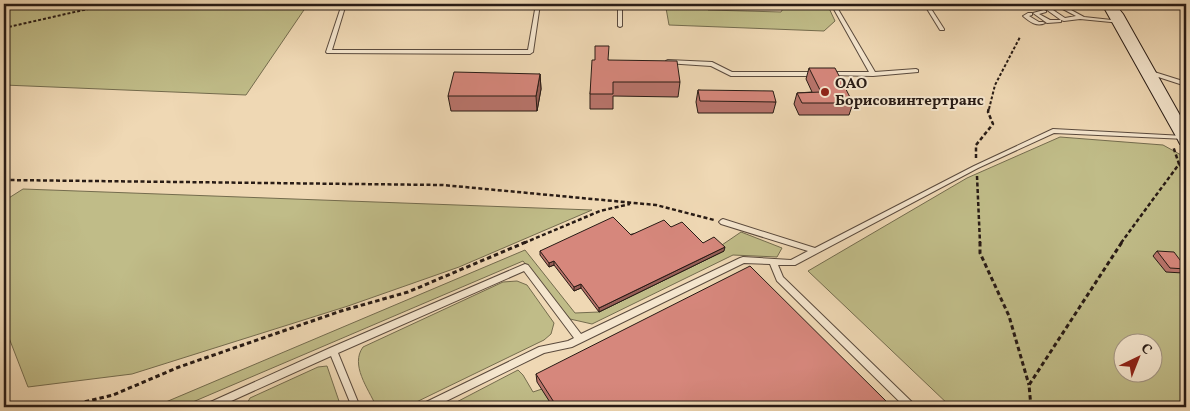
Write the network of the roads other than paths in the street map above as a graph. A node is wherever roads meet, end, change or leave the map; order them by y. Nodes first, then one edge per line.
1 (344, 4) edge
2 (538, 4) edge
3 (620, 4) edge
4 (833, 4) edge
5 (926, 4) edge
6 (1108, 4) edge
7 (1059, 5) edge
8 (1046, 11) junction
9 (1032, 14) junction
10 (1082, 17) junction
11 (1062, 20) junction
12 (1046, 22) junction
13 (1121, 22) junction
14 (620, 26) dead end
15 (942, 29) dead end
16 (664, 62) edge
17 (916, 71) dead end
18 (1150, 73) junction
19 (873, 74) junction
20 (1186, 84) edge
21 (1186, 139) edge
22 (723, 222) road end
23 (816, 251) junction
24 (773, 262) junction
25 (579, 338) junction
26 (333, 351) junction
27 (220, 405) edge
28 (209, 407) edge
29 (356, 407) edge
30 (425, 407) edge
31 (911, 407) edge

1 - 2 lane
3 - 14 lane
4 - 19 lane
5 - 15 lane
6 - 13 main road
7 - 8 lane
7 - 10 lane
8 - 9 lane
8 - 11 lane
9 - 12 lane
9 - 12 lane
10 - 11 lane
10 - 13 lane
11 - 12 lane
13 - 18 main road
16 - 19 lane
17 - 19 lane
18 - 20 lane
18 - 21 main road
21 - 23 lane
22 - 23 lane
23 - 24 lane
24 - 25 lane
24 - 31 lane
25 - 26 lane
25 - 30 lane
26 - 27 lane
26 - 29 lane
27 - 28 lane

